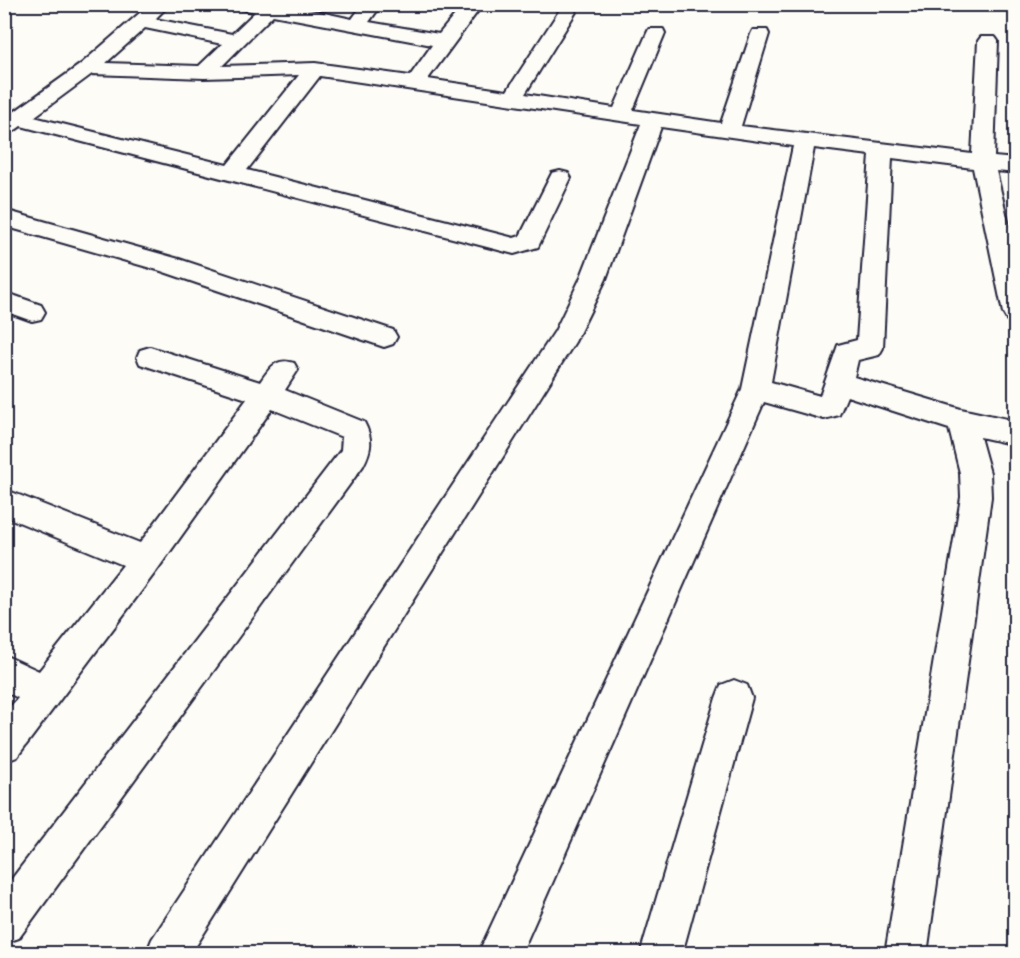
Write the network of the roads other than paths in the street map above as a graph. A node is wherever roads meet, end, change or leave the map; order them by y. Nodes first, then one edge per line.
1 (161, 4) edge
2 (242, 4) edge
3 (373, 4) edge
4 (474, 4) edge
5 (271, 7) edge
6 (567, 12) dead end
7 (142, 22) junction
8 (356, 26) junction
9 (656, 33) dead end
10 (760, 34) dead end
11 (238, 40) junction
12 (444, 41) junction
13 (988, 41) dead end
14 (88, 68) junction
15 (315, 69) junction
16 (204, 72) junction
17 (416, 82) junction
18 (512, 99) junction
19 (621, 115) junction
20 (653, 120) junction
21 (11, 124) edge
22 (729, 131) junction
23 (805, 141) junction
24 (881, 150) junction
25 (983, 163) junction
26 (1016, 166) edge
27 (233, 172) junction
28 (560, 178) dead end
29 (4, 218) edge
30 (4, 301) edge
31 (32, 312) dead end
32 (1016, 313) edge
33 (384, 337) dead end
34 (150, 357) dead end
35 (275, 382) junction
36 (838, 383) junction
37 (756, 388) junction
38 (961, 421) junction
39 (1016, 432) edge
40 (4, 502) edge
41 (146, 560) junction
42 (4, 672) edge
43 (44, 693) junction
44 (734, 698) dead end
45 (4, 744) edge
46 (4, 923) edge
47 (167, 954) edge
48 (499, 954) edge
49 (661, 954) edge
50 (906, 954) edge

1 - 7 street
2 - 5 street
3 - 8 street
4 - 12 street
5 - 8 street
5 - 11 street
6 - 18 street
7 - 11 street
7 - 14 street
8 - 12 street
9 - 19 street
10 - 22 street
11 - 16 street
12 - 17 street
13 - 25 street
14 - 16 street
14 - 21 street
15 - 16 street
15 - 17 street
15 - 27 street
17 - 18 street
18 - 19 street
19 - 20 street
20 - 22 street
20 - 47 street
21 - 27 street
22 - 23 street
23 - 24 street
23 - 37 street
24 - 25 street
24 - 36 street
25 - 26 street
25 - 32 street
27 - 28 street
29 - 33 street
30 - 31 street
34 - 35 street
35 - 41 street
35 - 46 street
36 - 37 street
36 - 38 street
37 - 48 street
38 - 39 street
38 - 50 street
40 - 41 street
41 - 43 street
42 - 43 street
43 - 45 street
44 - 49 street

